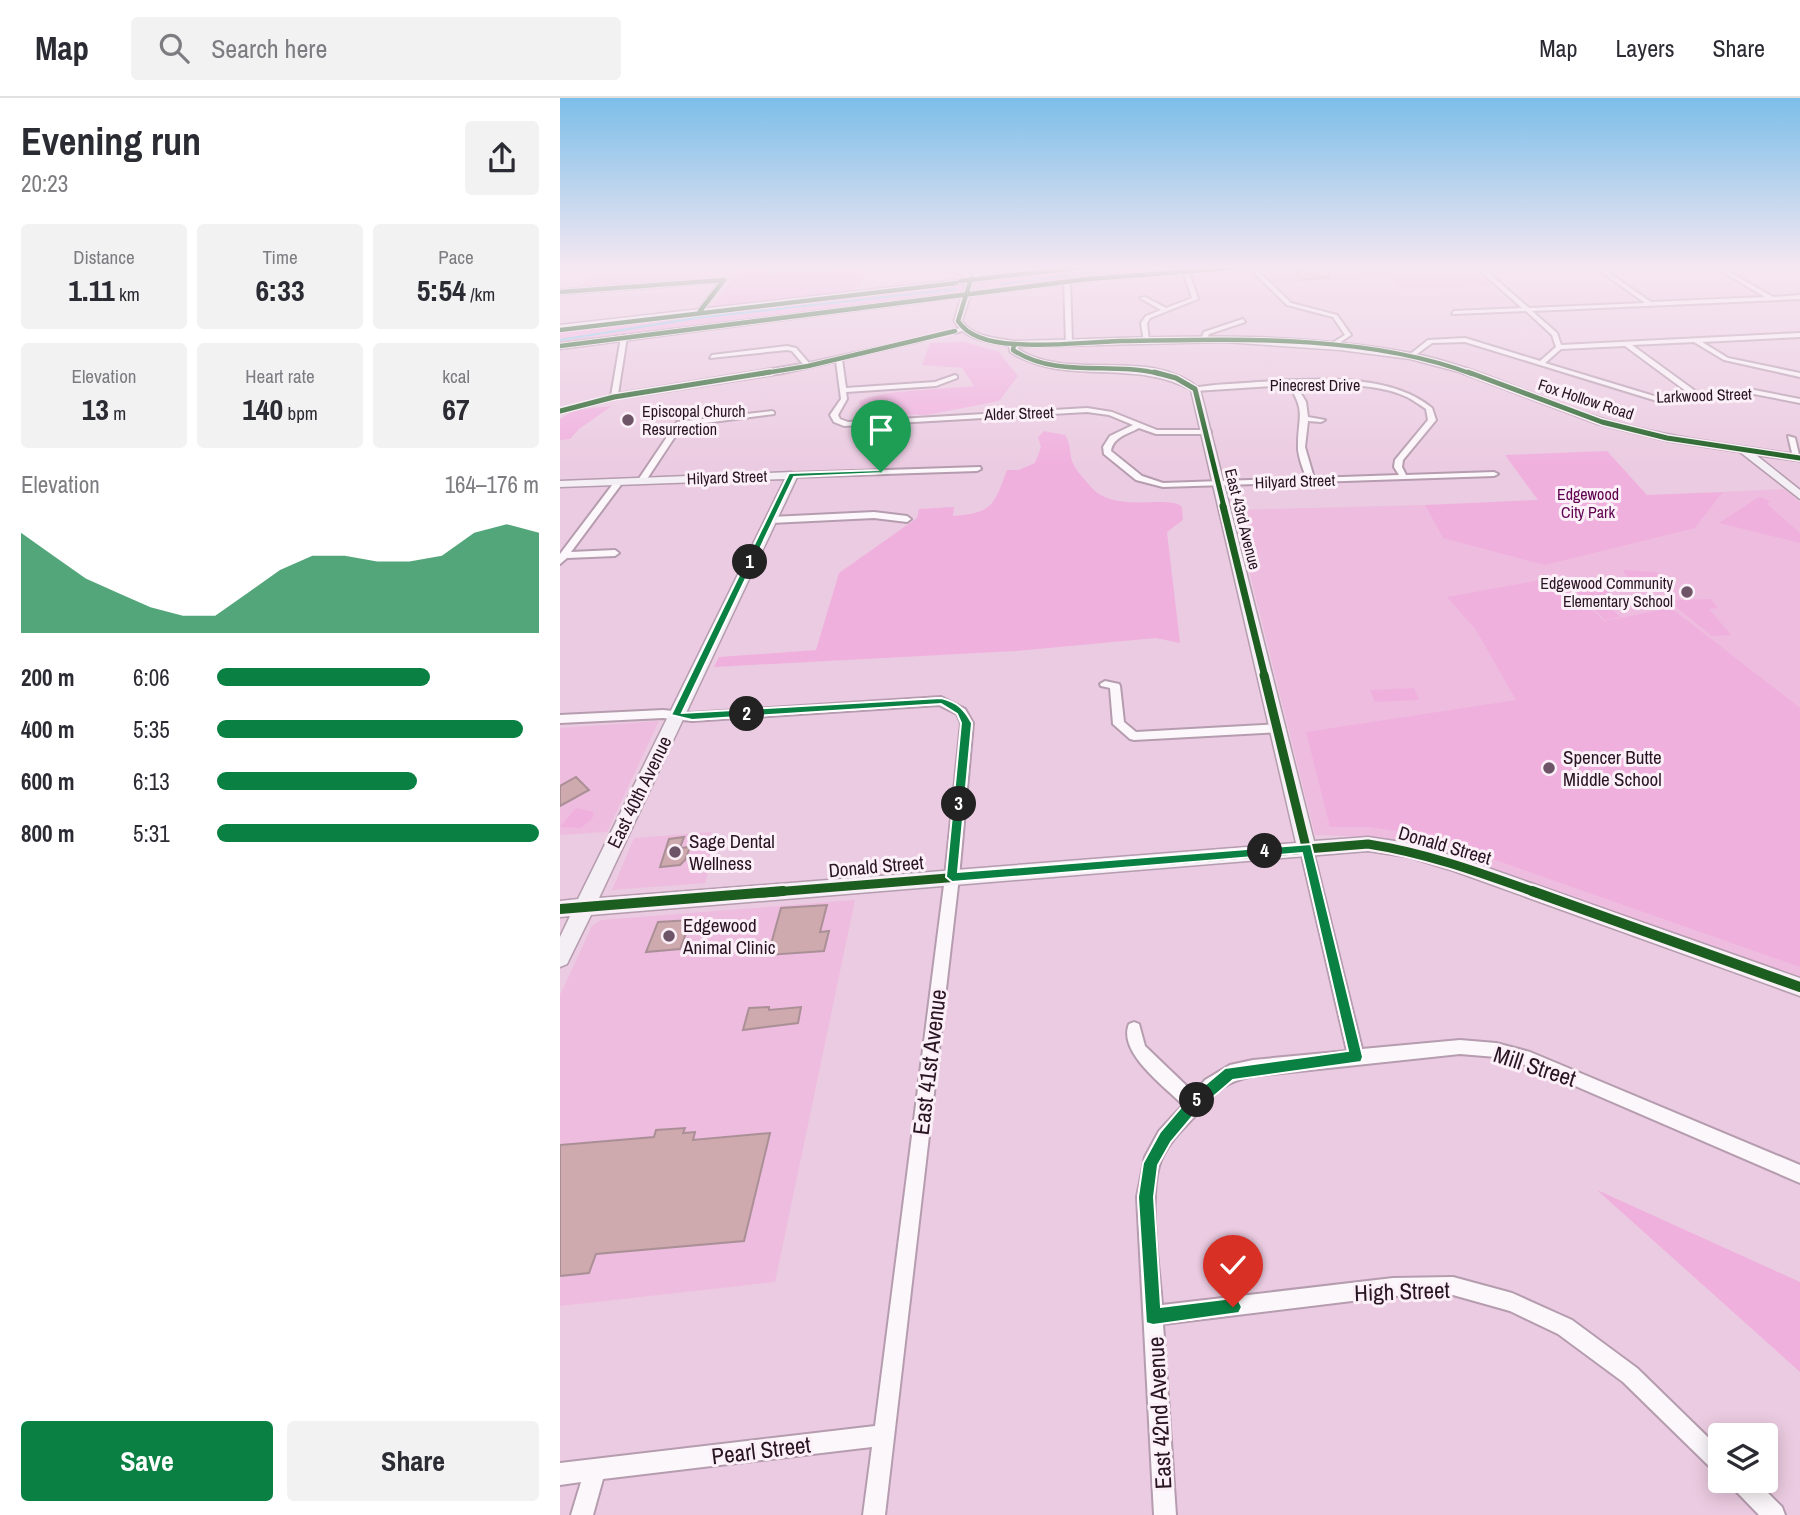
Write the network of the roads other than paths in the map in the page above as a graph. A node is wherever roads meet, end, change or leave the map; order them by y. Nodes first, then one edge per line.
1 (646, 334) edge
2 (971, 334) edge
3 (1069, 334) edge
4 (1146, 334) edge
5 (1206, 334) edge
6 (1348, 334) edge
7 (1555, 334) edge
8 (1800, 335) edge
9 (624, 337) junction
10 (887, 337) dead end
11 (922, 338) dead end
12 (1204, 339) junction
13 (1693, 339) junction
14 (1146, 341) junction
15 (1069, 343) junction
16 (1625, 343) junction
17 (898, 344) junction
18 (1014, 344) junction
19 (560, 346) edge
20 (1331, 346) junction
21 (1559, 346) junction
22 (1411, 356) junction
23 (712, 357) dead end
24 (839, 359) junction
25 (1542, 362) junction
26 (807, 366) junction
27 (1800, 374) edge
28 (955, 377) dead end
29 (1292, 384) junction
30 (1195, 389) junction
31 (845, 390) junction
32 (1698, 396) junction
33 (614, 397) junction
34 (1800, 401) edge
35 (560, 411) edge
36 (772, 413) dead end
37 (1305, 419) junction
38 (1321, 420) dead end
39 (1137, 426) junction
40 (1207, 432) junction
41 (1791, 438) dead end
42 (1744, 450) junction
43 (1798, 457) edge
44 (977, 469) dead end
45 (1494, 474) dead end
46 (792, 475) junction
47 (1404, 477) junction
48 (642, 480) junction
49 (1311, 480) junction
50 (619, 482) junction
51 (560, 484) edge
52 (1220, 484) junction
53 (1800, 496) edge
54 (906, 519) dead end
55 (771, 520) junction
56 (615, 553) dead end
57 (562, 558) edge
58 (1105, 684) dead end
59 (676, 715) junction
60 (560, 719) edge
61 (1279, 728) junction
62 (1306, 848) junction
63 (952, 877) junction
64 (583, 908) junction
65 (560, 909) edge
66 (560, 958) edge
67 (1800, 987) edge
68 (1134, 1029) dead end
69 (1356, 1057) junction
70 (1253, 1068) joint
71 (1193, 1104) junction
72 (1800, 1174) edge
73 (1153, 1316) junction
74 (883, 1435) junction
75 (1708, 1451) edge
76 (595, 1470) junction
77 (560, 1474) edge
78 (1752, 1493) edge
79 (582, 1515) edge
80 (874, 1515) edge
81 (1165, 1515) edge
82 (1774, 1515) edge

1 - 9 street
2 - 18 street, Fox Hollow Road
3 - 15 street
4 - 14 street
5 - 12 street
6 - 20 street
7 - 21 street
8 - 13 street
9 - 19 street
9 - 33 street
10 - 17 street
11 - 17 street
12 - 14 street, Fox Hollow Road
12 - 20 street, Fox Hollow Road
13 - 16 street
13 - 27 street
14 - 15 street, Fox Hollow Road
15 - 18 street, Fox Hollow Road
16 - 21 street
16 - 32 street
17 - 24 street
18 - 30 street
20 - 22 street, Fox Hollow Road
21 - 25 street
22 - 25 street, Larkwood Street
22 - 42 street, Fox Hollow Road
23 - 26 street
24 - 26 street
24 - 31 street
25 - 32 street, Larkwood Street
26 - 33 street
28 - 31 street
29 - 30 street, Pinecrest Drive
29 - 37 street
29 - 47 street, Pinecrest Drive
30 - 40 street, East 43rd Avenue
31 - 39 street, Alder Street
32 - 34 street, Larkwood Street
33 - 35 street
36 - 48 street
37 - 38 street
37 - 49 street
39 - 40 street, Alder Street
39 - 52 street, Hilyard Street
40 - 52 street, East 43rd Avenue
41 - 43 street, Fox Hollow Road
42 - 43 street, Fox Hollow Road
42 - 53 street
44 - 46 street, Hilyard Street
45 - 47 street, Hilyard Street
46 - 48 street, Hilyard Street
46 - 55 street, East 40th Avenue
47 - 49 street, Hilyard Street
48 - 50 street, Hilyard Street
49 - 52 street, Hilyard Street
50 - 51 street, Hilyard Street
50 - 57 street
52 - 61 street, East 43rd Avenue
54 - 55 street
55 - 59 street, East 40th Avenue
56 - 57 street
58 - 61 street
59 - 60 street
59 - 63 street, East 41st Avenue
59 - 64 street, East 40th Avenue
61 - 62 street, East 43rd Avenue
62 - 63 street, Donald Street
62 - 67 street, Donald Street
62 - 69 street, East 43rd Avenue
63 - 64 street, Donald Street
63 - 74 street, East 41st Avenue
64 - 65 street, Donald Street
64 - 66 street, East 40th Avenue
68 - 71 street
69 - 70 street, Mill Street
69 - 72 street, Mill Street
70 - 71 street, East 42nd Avenue
71 - 73 street, East 42nd Avenue
73 - 75 street, High Street
73 - 81 street, East 42nd Avenue
74 - 76 street, Pearl Street
74 - 80 street
76 - 77 street, Pearl Street
76 - 79 street
78 - 82 street

